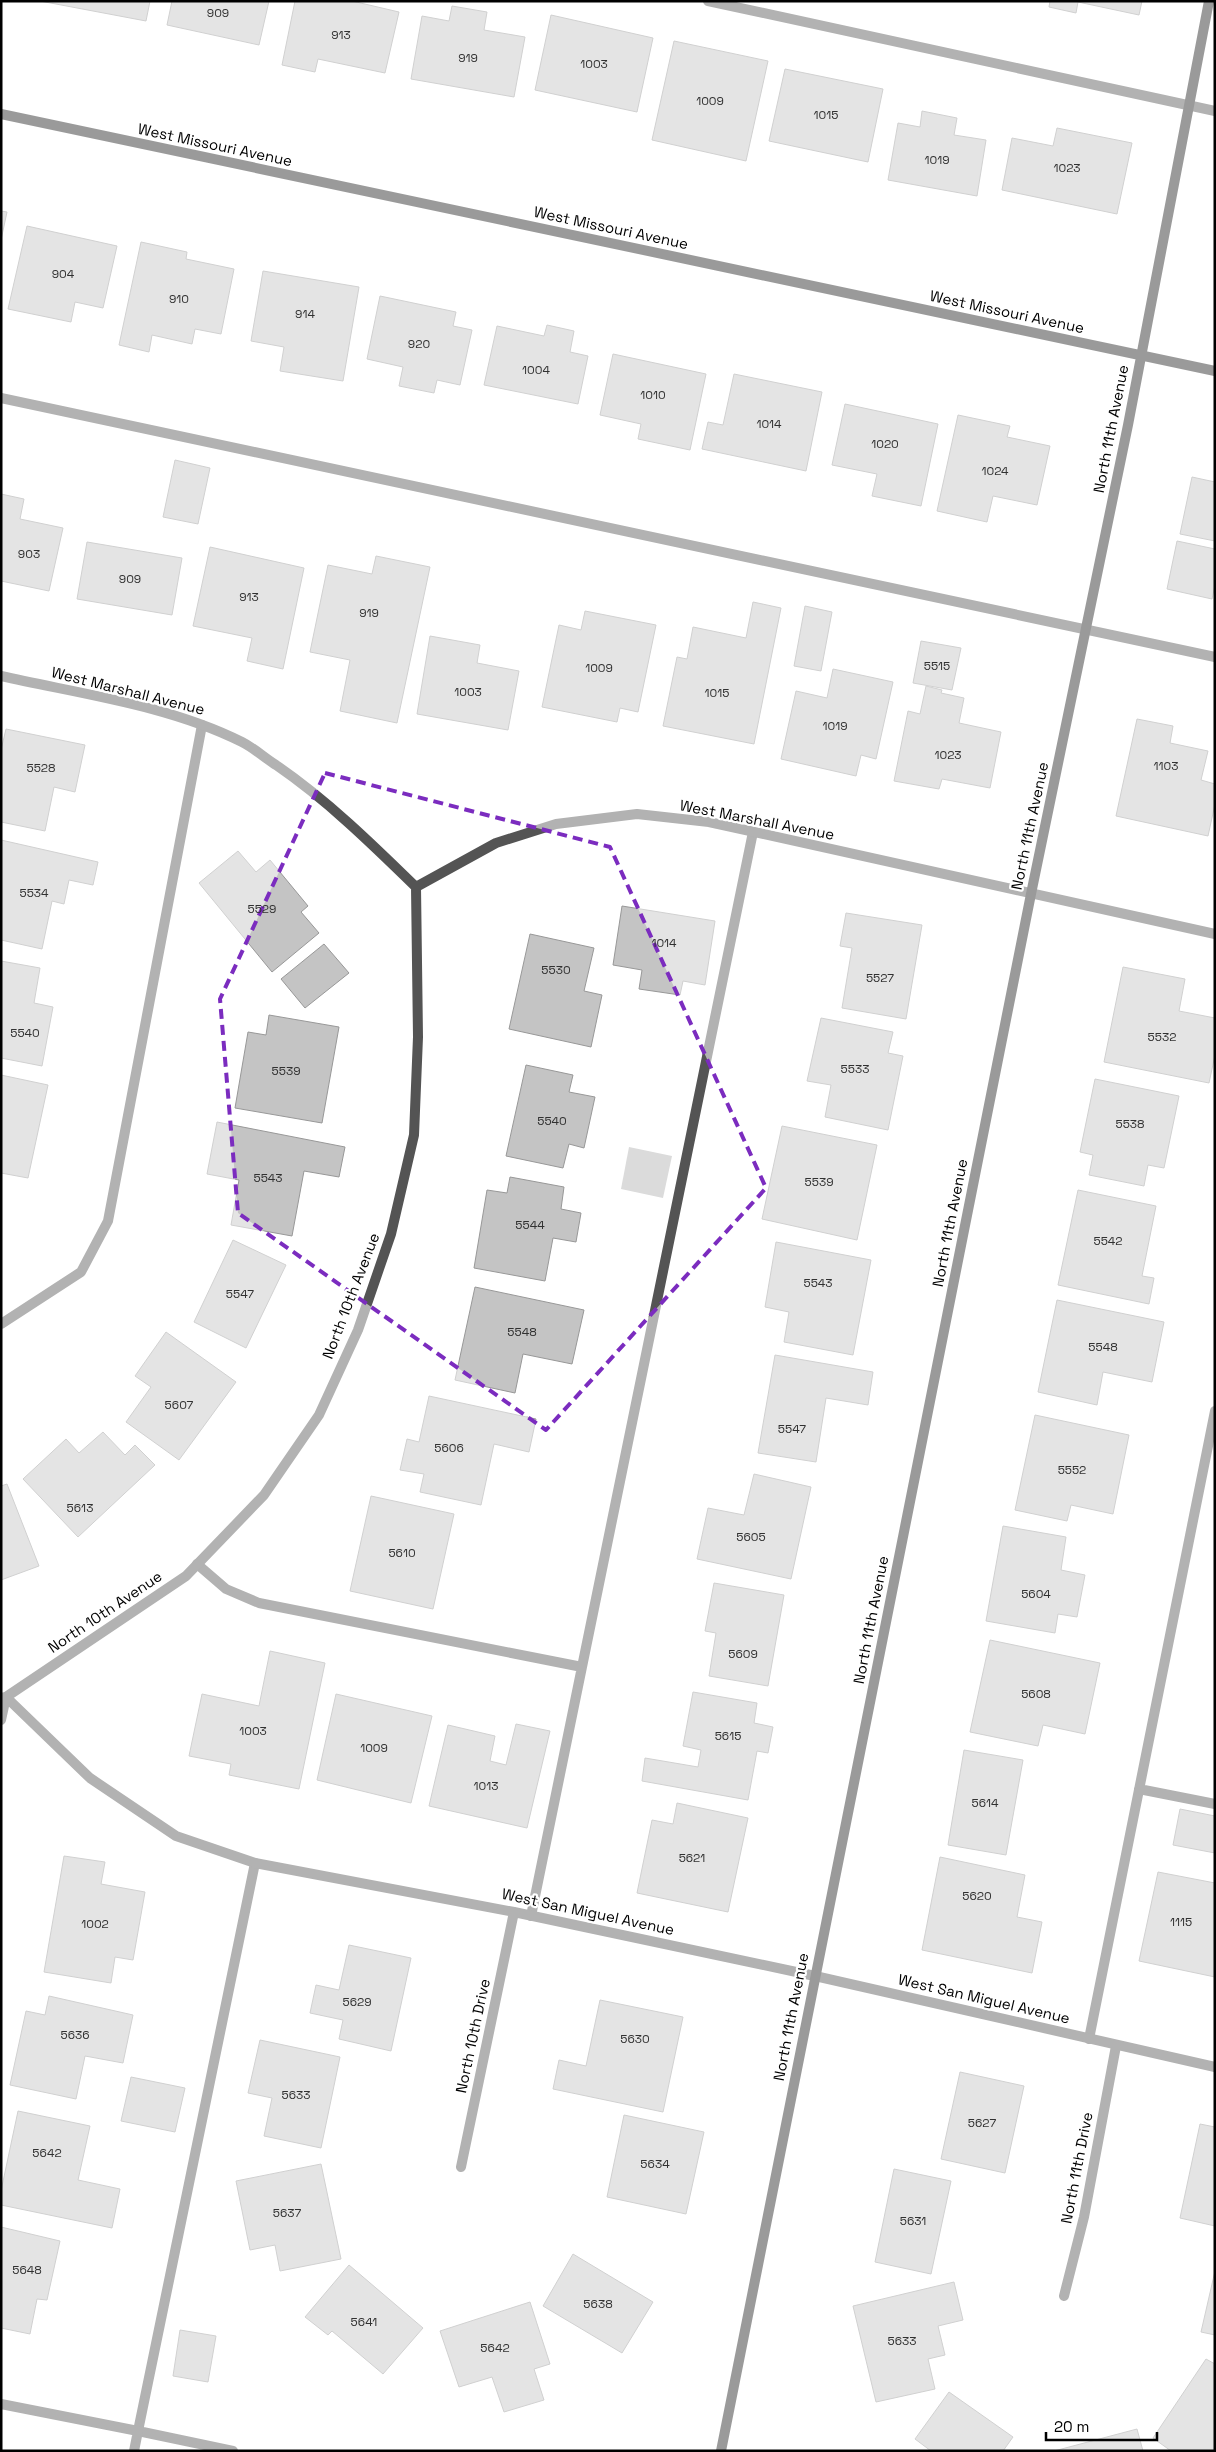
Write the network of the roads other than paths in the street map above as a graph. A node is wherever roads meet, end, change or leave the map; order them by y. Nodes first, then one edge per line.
1 (708, 1) edge
2 (1209, 1) edge
3 (1188, 106) junction
4 (1215, 111) edge
5 (1, 114) edge
6 (1141, 355) junction
7 (1215, 371) edge
8 (1, 398) edge
9 (1087, 629) junction
10 (1215, 656) edge
11 (1, 676) edge
12 (202, 724) junction
13 (752, 832) junction
14 (416, 887) junction
15 (1031, 894) junction
16 (1215, 934) edge
17 (1, 1324) edge
18 (1215, 1411) edge
19 (197, 1564) junction
20 (582, 1667) junction
21 (4, 1697) edge
22 (1, 1720) edge
23 (1139, 1789) junction
24 (1215, 1804) edge
25 (255, 1863) junction
26 (514, 1912) junction
27 (531, 1916) junction
28 (815, 1976) junction
29 (1089, 2039) junction
30 (1116, 2046) junction
31 (1215, 2067) edge
32 (461, 2167) dead end
33 (1064, 2296) dead end
34 (1, 2404) edge
35 (138, 2431) junction
36 (134, 2451) edge
37 (233, 2451) edge
38 (721, 2451) edge

1 - 3 street
2 - 3 street, North 11th Avenue
3 - 4 street
3 - 6 street, North 11th Avenue
5 - 6 street, West Missouri Avenue
6 - 7 street, West Missouri Avenue
6 - 9 street, North 11th Avenue
8 - 9 street
9 - 10 street
9 - 15 street, North 11th Avenue
11 - 12 street, West Marshall Avenue
12 - 14 street, West Marshall Avenue
12 - 17 street
13 - 14 street, West Marshall Avenue
13 - 15 street, West Marshall Avenue
13 - 20 street
14 - 19 street, North 10th Avenue
15 - 16 street, West Marshall Avenue
15 - 28 street, North 11th Avenue
18 - 23 street
19 - 20 street
19 - 21 street, North 10th Avenue
20 - 27 street
21 - 22 street
21 - 25 street, West San Miguel Avenue
23 - 24 street
23 - 29 street
25 - 26 street, West San Miguel Avenue
25 - 35 street
26 - 27 street, West San Miguel Avenue
26 - 32 street, North 10th Drive
27 - 28 street, West San Miguel Avenue
28 - 29 street, West San Miguel Avenue
28 - 38 street, North 11th Avenue
29 - 30 street, West San Miguel Avenue
30 - 31 street, West San Miguel Avenue
30 - 33 street, North 11th Drive
34 - 35 street
35 - 36 street
35 - 37 street

